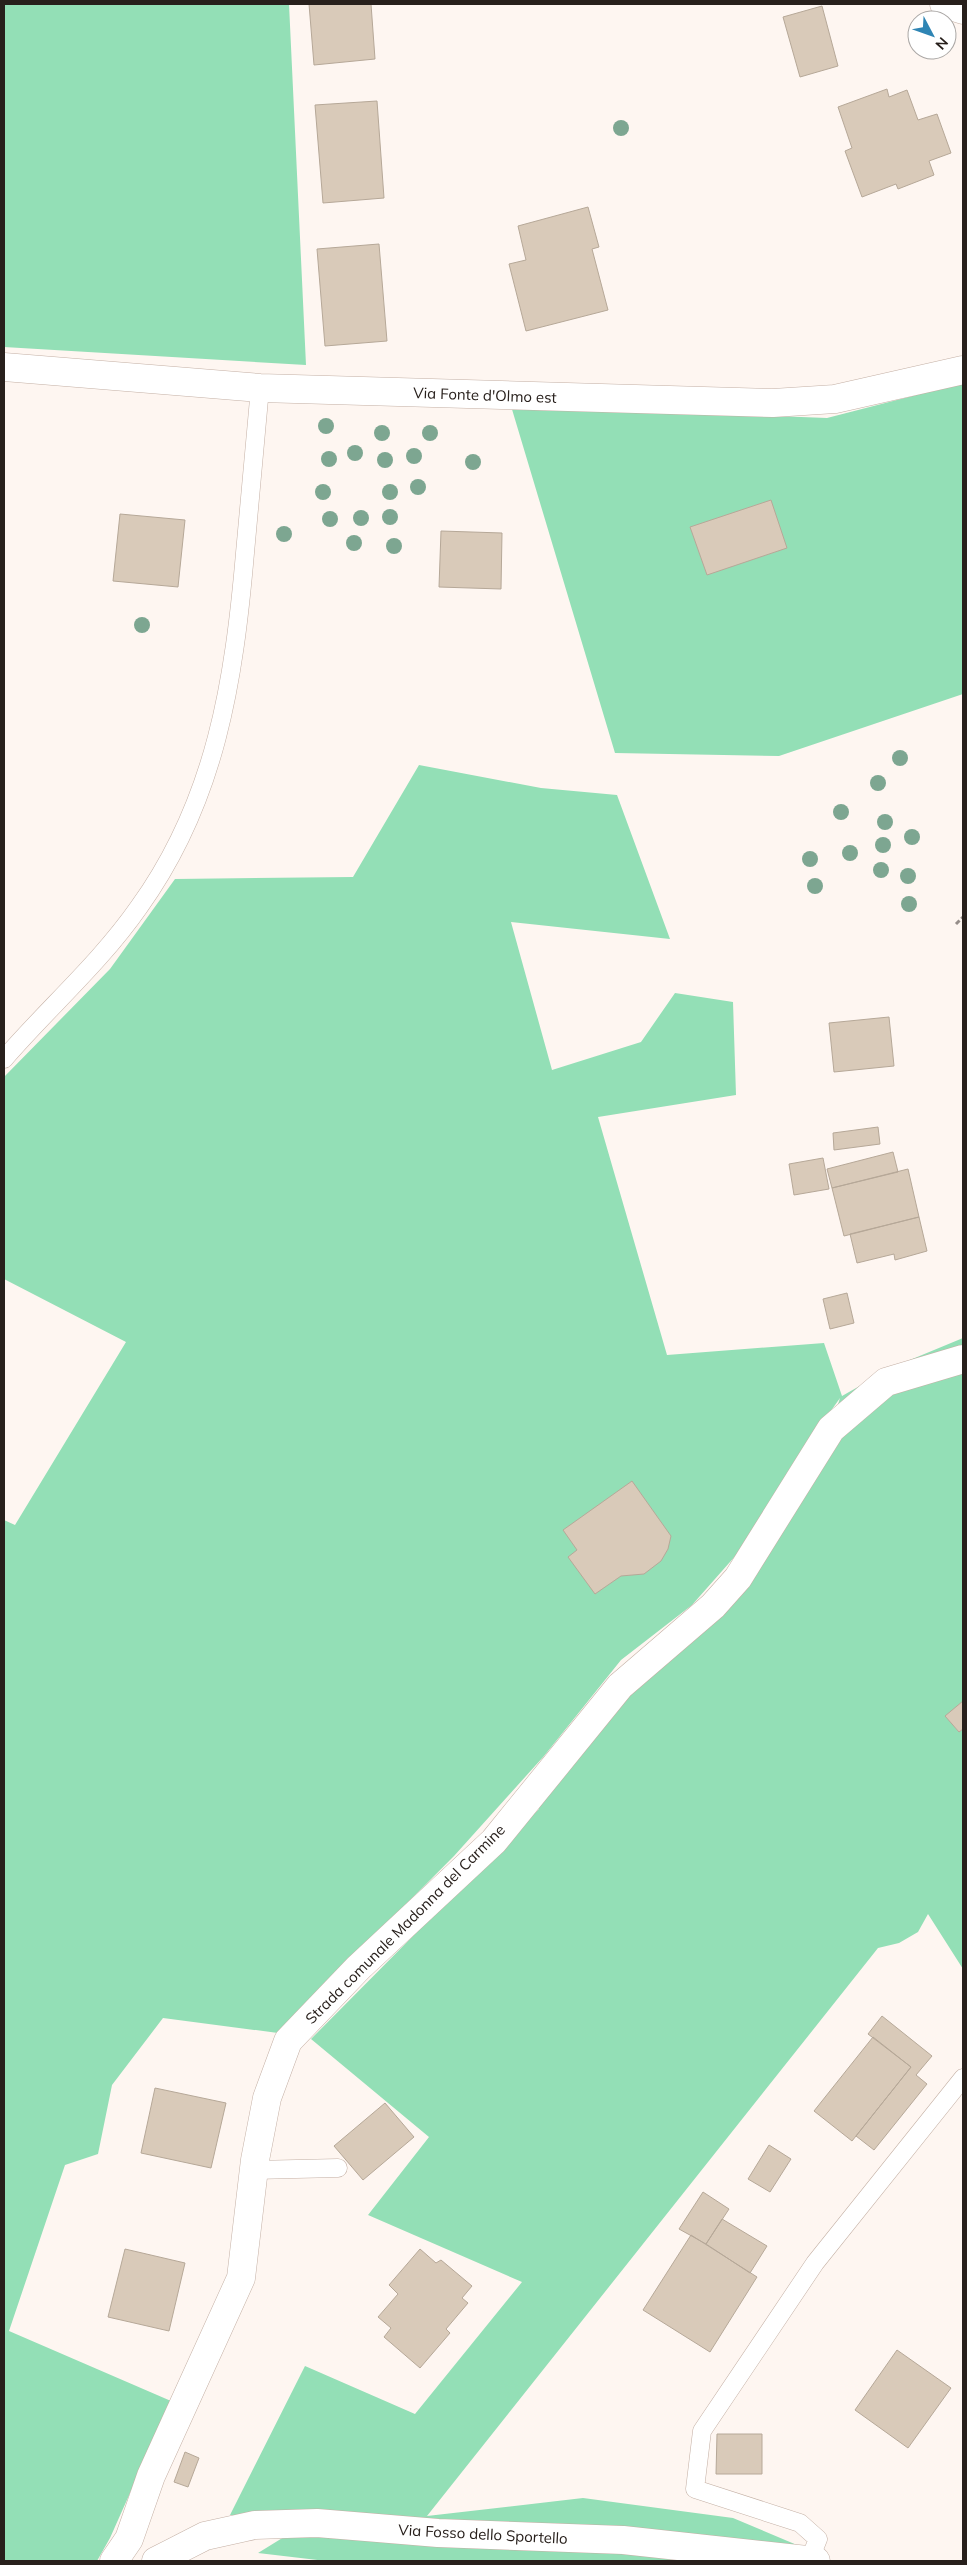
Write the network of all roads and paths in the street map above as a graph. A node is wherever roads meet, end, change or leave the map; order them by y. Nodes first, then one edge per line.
1 (944, 4) edge
2 (963, 10) edge
3 (4, 367) edge
4 (963, 370) edge
5 (260, 388) junction
6 (963, 917) edge
7 (956, 924) dead end
8 (4, 1060) edge
9 (963, 1359) edge
10 (963, 2078) edge
11 (338, 2168) dead end
12 (254, 2170) junction
13 (813, 2560) edge
14 (114, 2561) edge
15 (156, 2561) edge

1 - 2 street
3 - 5 street, Via Fonte d'Olmo est
4 - 5 street, Via Fonte d'Olmo est
5 - 8 lane
6 - 7 path
9 - 12 street, Strada comunale Madonna del Carmine
10 - 13 lane
11 - 12 lane
12 - 14 street, Strada comunale Madonna del Carmine
13 - 15 street, Via Fosso dello Sportello

